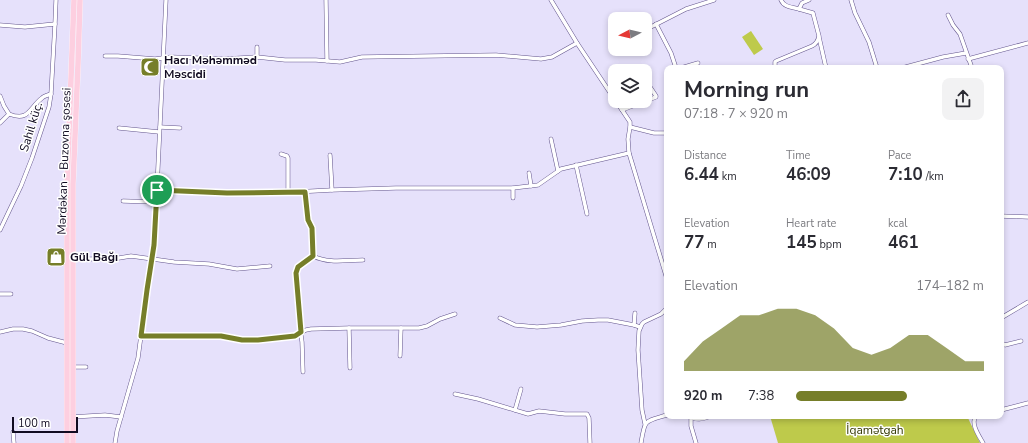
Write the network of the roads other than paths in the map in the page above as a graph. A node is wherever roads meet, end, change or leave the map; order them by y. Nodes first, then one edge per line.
1 (56, 0) edge
2 (74, 0) edge
3 (80, 0) edge
4 (166, 0) edge
5 (326, 0) edge
6 (551, 0) edge
7 (714, 0) edge
8 (781, 0) edge
9 (810, 0) edge
10 (851, 0) edge
11 (798, 9) junction
12 (948, 15) dead end
13 (55, 24) junction
14 (656, 24) junction
15 (0, 25) edge
16 (652, 26) edge
17 (819, 36) junction
18 (577, 43) junction
19 (1028, 43) edge
20 (257, 46) dead end
21 (966, 53) junction
22 (105, 56) dead end
23 (257, 57) junction
24 (163, 58) junction
25 (968, 59) junction
26 (327, 61) junction
27 (698, 63) dead end
28 (675, 65) edge
29 (691, 65) edge
30 (775, 65) edge
31 (825, 65) edge
32 (876, 65) edge
33 (913, 65) edge
34 (971, 65) edge
35 (608, 90) edge
36 (652, 90) edge
37 (51, 94) junction
38 (0, 96) edge
39 (652, 99) edge
40 (627, 108) edge
41 (622, 110) joint
42 (9, 114) junction
43 (0, 123) edge
44 (160, 127) junction
45 (630, 127) junction
46 (119, 128) dead end
47 (180, 128) dead end
48 (160, 132) junction
49 (664, 133) edge
50 (551, 139) dead end
51 (629, 153) junction
52 (282, 154) dead end
53 (330, 155) dead end
54 (576, 165) junction
55 (558, 170) junction
56 (529, 173) dead end
57 (531, 186) junction
58 (513, 188) junction
59 (157, 190) junction
60 (332, 190) junction
61 (288, 192) junction
62 (305, 192) junction
63 (513, 198) dead end
64 (123, 201) dead end
65 (156, 202) junction
66 (587, 214) dead end
67 (1004, 216) edge
68 (1028, 217) edge
69 (0, 230) edge
70 (313, 256) junction
71 (73, 259) junction
72 (152, 259) junction
73 (363, 260) dead end
74 (270, 266) dead end
75 (664, 269) edge
76 (0, 294) edge
77 (11, 294) dead end
78 (1028, 302) edge
79 (664, 311) edge
80 (635, 313) dead end
81 (455, 314) dead end
82 (1004, 316) edge
83 (500, 318) dead end
84 (634, 325) junction
85 (640, 327) junction
86 (349, 328) junction
87 (401, 328) junction
88 (0, 332) edge
89 (301, 332) junction
90 (141, 336) junction
91 (1021, 341) dead end
92 (67, 343) junction
93 (1004, 344) edge
94 (400, 356) dead end
95 (73, 366) junction
96 (86, 367) dead end
97 (350, 368) dead end
98 (303, 372) dead end
99 (521, 390) dead end
100 (455, 394) dead end
101 (1028, 402) edge
102 (1004, 409) edge
103 (515, 410) junction
104 (664, 416) edge
105 (72, 417) junction
106 (121, 417) junction
107 (690, 419) edge
108 (973, 419) edge
109 (645, 424) junction
110 (13, 432) dead end
111 (14, 443) edge
112 (67, 443) edge
113 (73, 443) edge
114 (115, 443) edge
115 (590, 443) edge
116 (641, 443) edge
117 (696, 443) edge
118 (983, 443) edge

1 - 13 street, Sahil küç.
2 - 92 main road, Mərdəkan - Buzovna şosesi
3 - 71 main road, Mərdəkan - Buzovna şosesi
4 - 24 street
5 - 26 street
6 - 18 street
7 - 14 street
8 - 11 street
9 - 11 street
10 - 32 street
11 - 17 street
12 - 21 street
13 - 15 street
13 - 37 street, Sahil küç.
14 - 16 street
14 - 28 street
17 - 30 street
17 - 31 street
18 - 26 street
18 - 35 street
19 - 25 street
20 - 23 street
21 - 25 street
21 - 33 street
22 - 24 street
23 - 24 street
23 - 26 street
24 - 44 street
25 - 34 street
27 - 29 street
36 - 39 street
37 - 42 street
37 - 69 street, Sahil küç.
38 - 42 street
40 - 41 street
41 - 45 street
42 - 43 street
44 - 47 street
44 - 48 street
45 - 49 street
45 - 51 street
46 - 48 street
48 - 59 street
50 - 55 street
51 - 54 street
51 - 75 street
52 - 61 street
53 - 60 street
54 - 55 street
54 - 66 street
55 - 57 street
56 - 57 street
57 - 58 street
58 - 60 street
58 - 63 street
59 - 61 street
59 - 65 street
60 - 62 street
61 - 62 street
62 - 70 street
64 - 65 street
65 - 72 street
67 - 68 street
70 - 73 street
70 - 89 street
71 - 72 street
71 - 95 main road, Mərdəkan - Buzovna şosesi
72 - 74 street
72 - 90 street
76 - 77 street
78 - 82 street
79 - 85 street
80 - 84 street
81 - 87 street
83 - 84 street
84 - 85 street
85 - 109 street
86 - 87 street
86 - 89 street
86 - 97 street
87 - 94 street
88 - 92 street
89 - 90 street
89 - 98 street
90 - 106 street
91 - 93 street
92 - 112 main road, Mərdəkan - Buzovna şosesi
95 - 96 street
95 - 105 main road, Mərdəkan - Buzovna şosesi
99 - 103 street
100 - 103 street
101 - 102 street
103 - 115 street
104 - 109 street
105 - 106 street
105 - 113 main road, Mərdəkan - Buzovna şosesi
106 - 114 street
107 - 117 street
108 - 118 street
109 - 116 street
110 - 111 street

